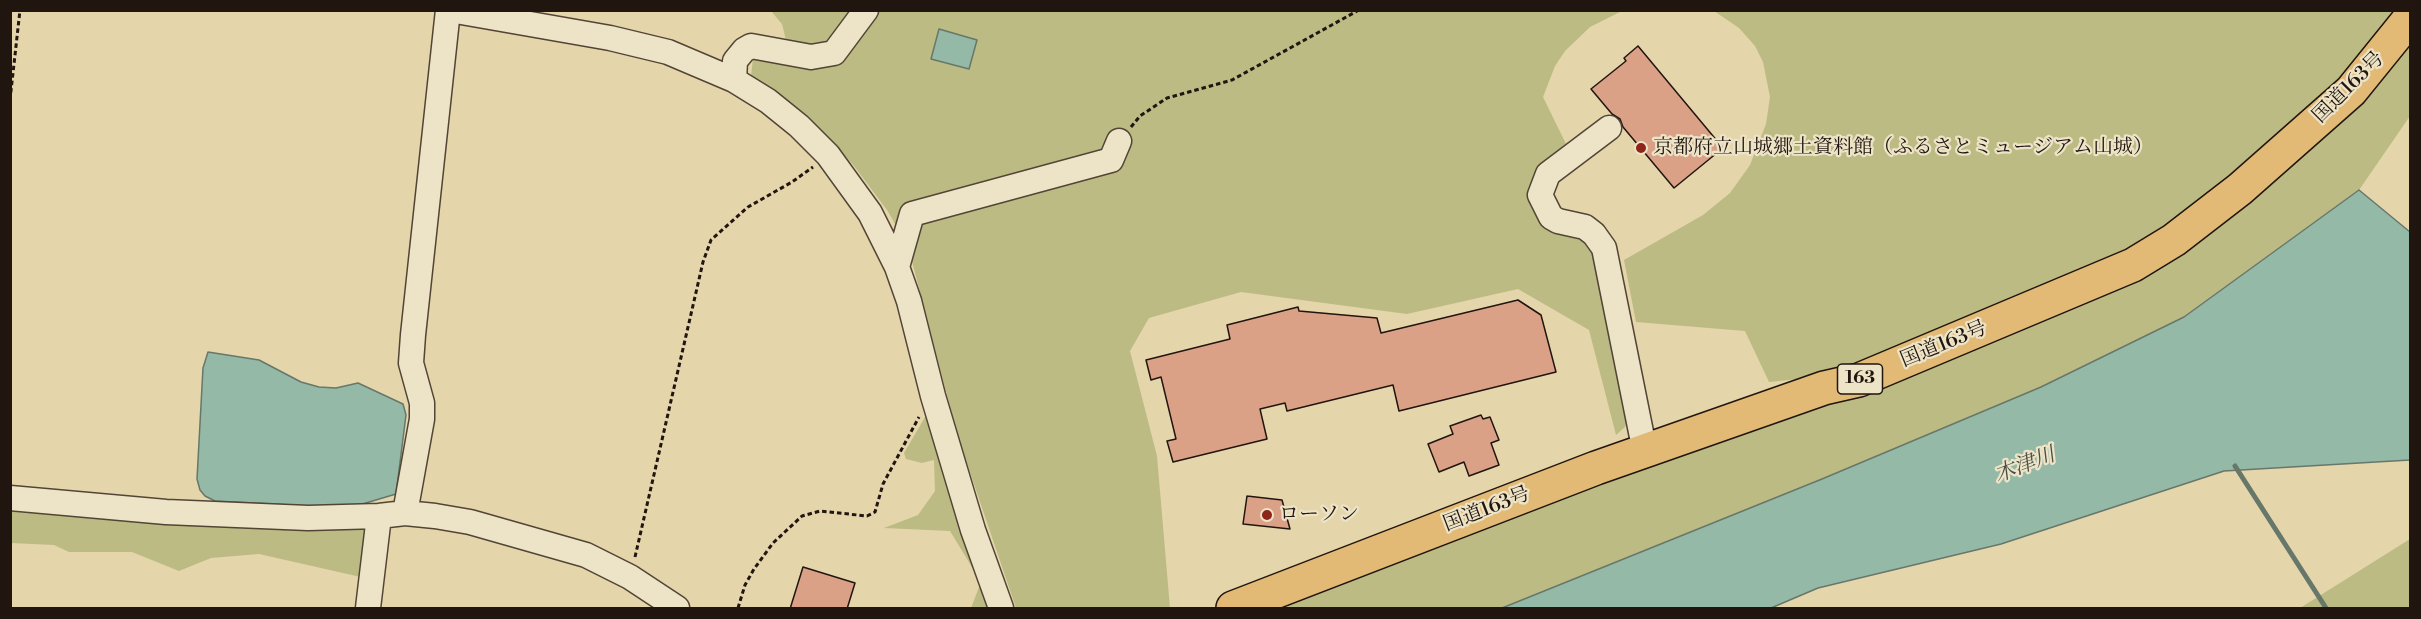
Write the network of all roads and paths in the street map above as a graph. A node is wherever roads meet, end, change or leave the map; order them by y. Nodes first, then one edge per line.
1 (20, 10) edge
2 (449, 10) edge
3 (866, 10) edge
4 (1359, 10) edge
5 (2410, 18) edge
6 (734, 80) junction
7 (10, 100) edge
8 (1609, 128) dead end
9 (1119, 141) joint
10 (828, 155) junction
11 (897, 267) junction
12 (933, 396) junction
13 (1645, 452) junction
14 (10, 498) edge
15 (405, 513) junction
16 (379, 516) junction
17 (630, 577) junction
18 (368, 609) edge
19 (677, 609) edge
20 (738, 609) edge
21 (1001, 609) edge
22 (1233, 609) edge

1 - 7 path
2 - 6 street
2 - 15 street
3 - 6 street
4 - 9 path
5 - 13 highway, 国道163号 / 163
6 - 10 street
8 - 13 street
9 - 11 street
10 - 11 street
10 - 17 path
11 - 12 street
12 - 20 path
12 - 21 street
13 - 22 highway, 国道163号 / 163
14 - 16 street
15 - 16 street
15 - 17 street
16 - 18 street
17 - 19 street

